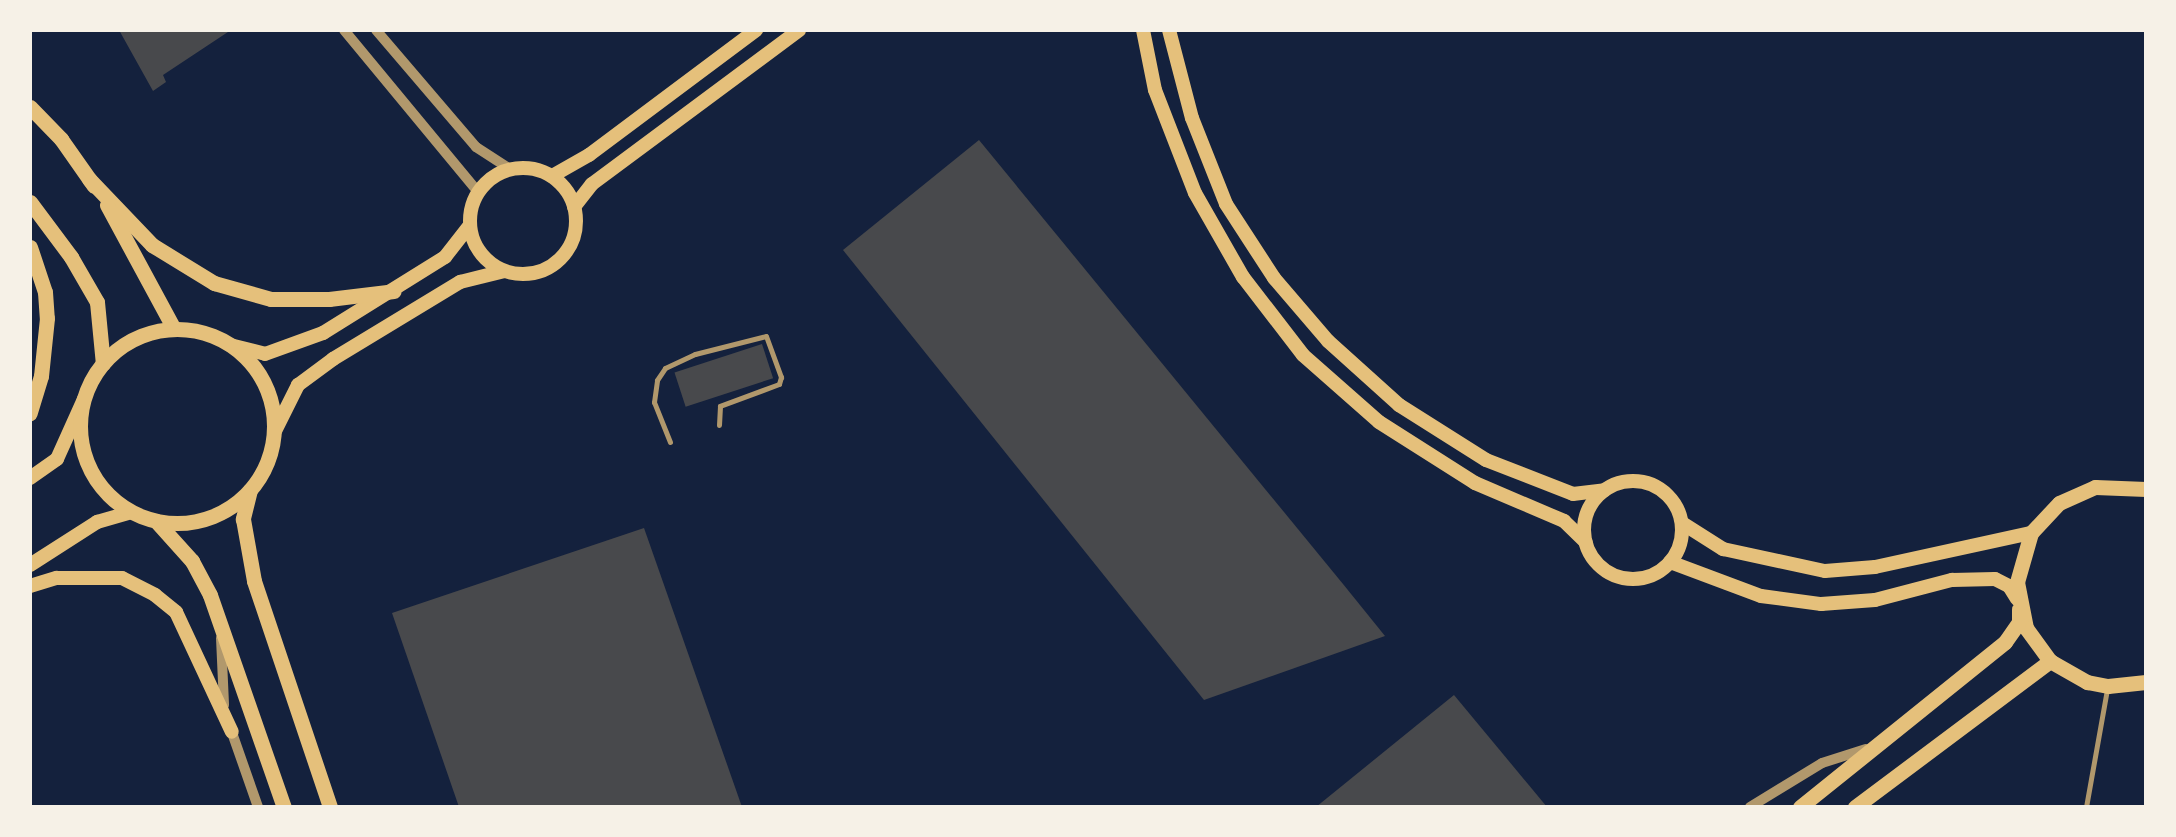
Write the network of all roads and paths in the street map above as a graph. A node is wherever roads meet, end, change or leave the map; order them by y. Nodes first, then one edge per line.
1 (344, 30) edge
2 (376, 30) edge
3 (756, 30) edge
4 (799, 30) edge
5 (1143, 30) edge
6 (1169, 30) edge
7 (30, 106) edge
8 (510, 169) junction
9 (552, 176) junction
10 (88, 179) junction
11 (478, 192) junction
12 (30, 202) edge
13 (574, 207) junction
14 (470, 226) junction
15 (30, 246) edge
16 (504, 271) junction
17 (394, 291) junction
18 (174, 329) junction
19 (230, 345) junction
20 (102, 364) junction
21 (84, 399) junction
22 (30, 413) edge
23 (719, 425) dead end
24 (274, 434) junction
25 (670, 442) dead end
26 (30, 478) edge
27 (2146, 489) edge
28 (250, 490) junction
29 (1605, 490) junction
30 (132, 512) junction
31 (156, 521) junction
32 (1682, 523) junction
33 (2031, 533) junction
34 (1586, 542) junction
35 (1670, 562) junction
36 (30, 566) edge
37 (30, 586) edge
38 (2018, 604) junction
39 (221, 622) junction
40 (2050, 661) junction
41 (2146, 682) edge
42 (2108, 686) junction
43 (232, 732) junction
44 (1876, 746) junction
45 (258, 807) edge
46 (284, 807) edge
47 (330, 807) edge
48 (1750, 807) edge
49 (1800, 807) edge
50 (1854, 807) edge
51 (2086, 807) edge

1 - 11 street
2 - 8 street
3 - 9 main road
4 - 13 main road
5 - 34 main road
6 - 29 main road
7 - 10 main road
8 - 9 main road
8 - 11 main road
9 - 13 main road
10 - 17 main road
10 - 18 main road
11 - 14 main road
12 - 20 main road
13 - 16 main road
14 - 16 main road
14 - 17 main road
15 - 22 main road
16 - 24 main road
17 - 19 main road
18 - 19 main road
18 - 20 main road
19 - 24 main road
20 - 21 main road
21 - 26 main road
21 - 30 main road
23 - 25 lane
24 - 28 main road
27 - 33 main road
28 - 31 main road
28 - 47 main road
29 - 32 main road
29 - 34 main road
30 - 31 main road
30 - 36 main road
31 - 39 main road
32 - 33 main road
32 - 35 main road
33 - 38 main road
34 - 35 main road
35 - 38 main road
37 - 43 main road
38 - 40 main road
38 - 44 main road
39 - 43 street
39 - 46 main road
40 - 42 main road
40 - 50 main road
41 - 42 main road
42 - 51 lane
43 - 45 street
44 - 48 street
44 - 49 main road

